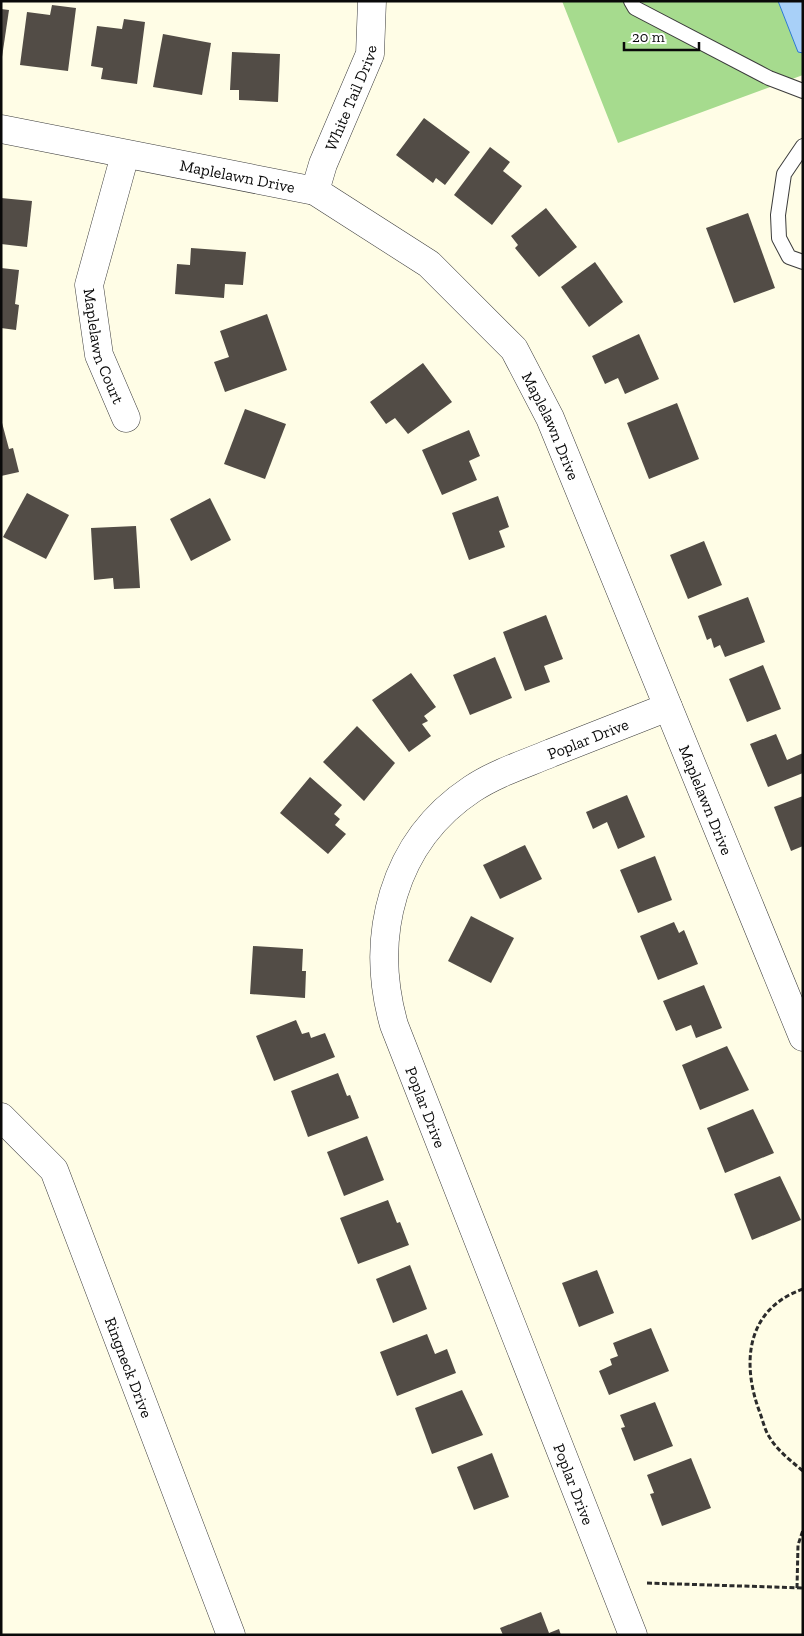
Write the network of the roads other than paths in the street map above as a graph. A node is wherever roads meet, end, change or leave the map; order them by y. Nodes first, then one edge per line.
1 (372, 1) edge
2 (631, 1) edge
3 (803, 91) edge
4 (1, 129) edge
5 (803, 146) edge
6 (125, 155) junction
7 (315, 191) junction
8 (803, 262) edge
9 (126, 418) dead end
10 (668, 707) junction
11 (803, 1037) edge
12 (1, 1117) edge
13 (231, 1635) edge
14 (633, 1635) edge

1 - 7 street, White Tail Drive
2 - 3 lane
4 - 6 street, Maplelawn Drive
5 - 8 lane
6 - 7 street, Maplelawn Drive
6 - 9 street, Maplelawn Court
7 - 10 street, Maplelawn Drive
10 - 11 street, Maplelawn Drive
10 - 14 street, Poplar Drive
12 - 13 street, Ringneck Drive

